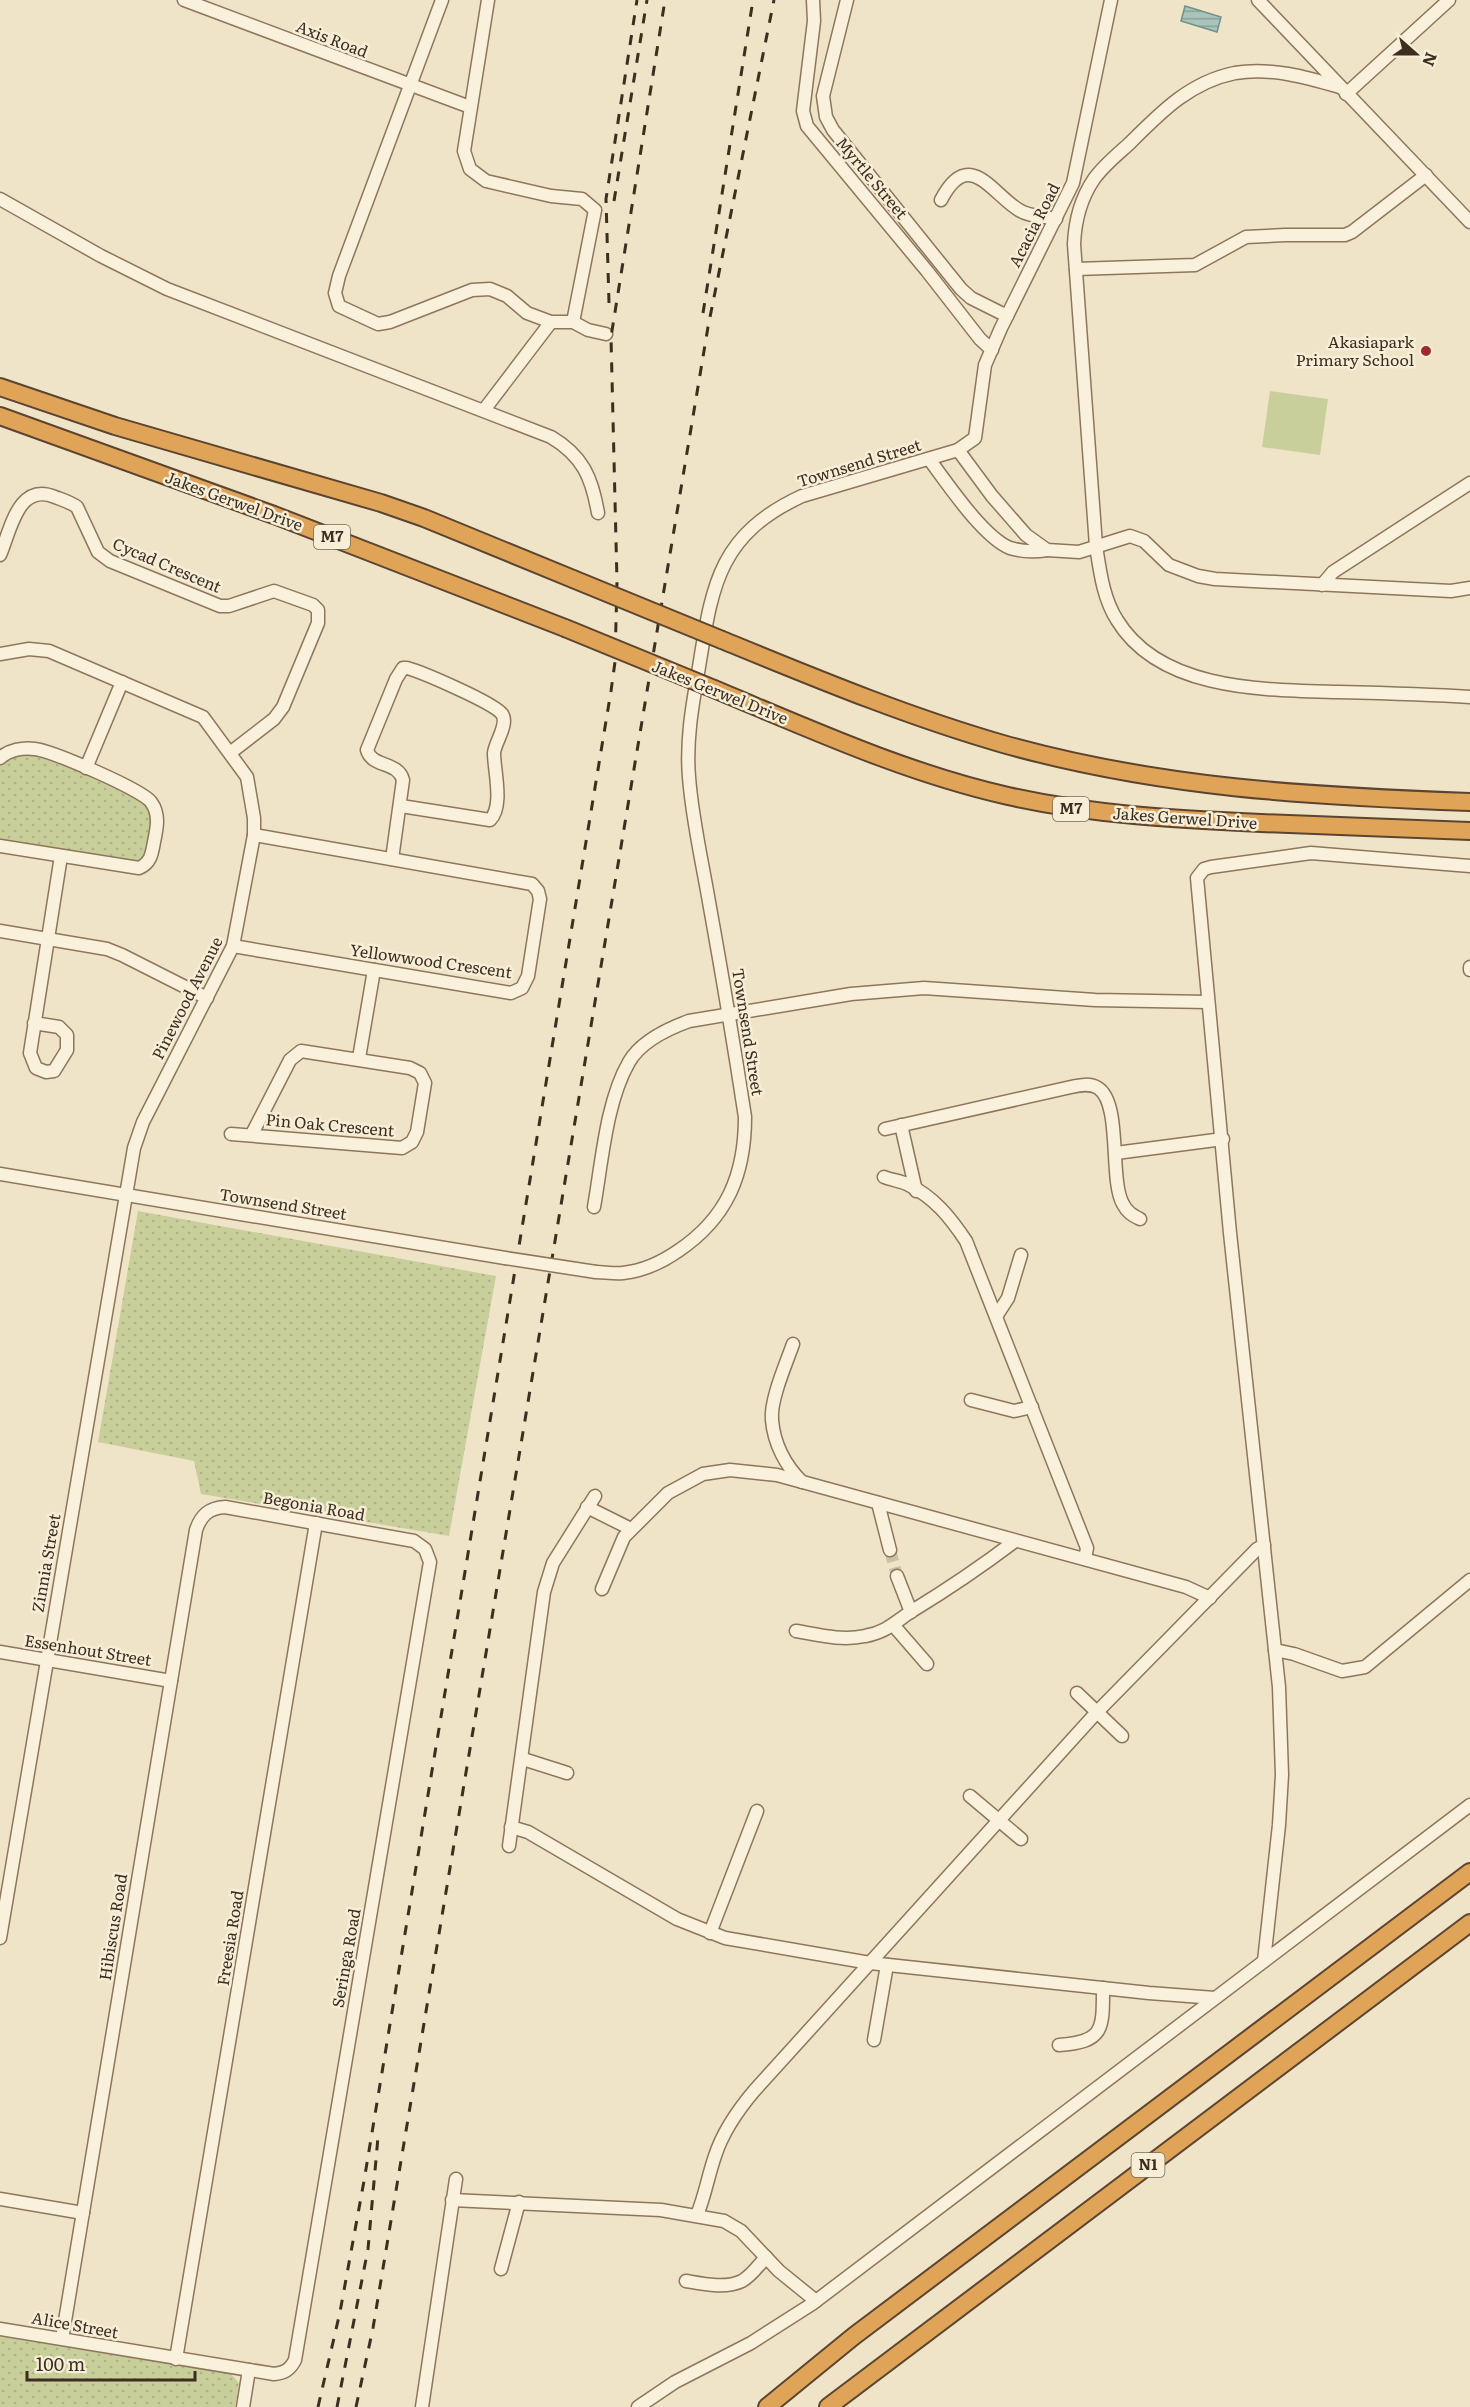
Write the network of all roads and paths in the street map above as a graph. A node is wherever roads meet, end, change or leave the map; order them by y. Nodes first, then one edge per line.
1 (184, 0) edge
2 (442, 0) edge
3 (813, 0) edge
4 (847, 0) edge
5 (1111, 0) edge
6 (1258, 0) edge
7 (1449, 0) edge
8 (487, 1) edge
9 (410, 86) junction
10 (1343, 90) junction
11 (470, 107) junction
12 (1425, 175) junction
13 (0, 199) edge
14 (940, 201) dead end
15 (1469, 218) edge
16 (1056, 219) junction
17 (1076, 268) junction
18 (1007, 316) junction
19 (551, 322) junction
20 (573, 322) junction
21 (606, 334) dead end
22 (992, 350) junction
23 (0, 387) edge
24 (484, 410) junction
25 (0, 416) edge
26 (958, 450) junction
27 (929, 459) junction
28 (1470, 483) edge
29 (598, 513) dead end
30 (1096, 546) junction
31 (1047, 550) junction
32 (0, 555) edge
33 (1322, 585) junction
34 (1470, 588) edge
35 (0, 652) edge
36 (122, 682) junction
37 (1470, 697) edge
38 (230, 753) junction
39 (0, 758) edge
40 (86, 768) junction
41 (1470, 802) edge
42 (401, 806) junction
43 (1372, 827) junction
44 (1470, 831) edge
45 (254, 835) junction
46 (1470, 839) edge
47 (0, 846) edge
48 (61, 856) junction
49 (392, 859) junction
50 (1470, 866) edge
51 (0, 931) edge
52 (47, 939) junction
53 (233, 946) junction
54 (374, 970) junction
55 (207, 998) junction
56 (1208, 1002) junction
57 (729, 1015) junction
58 (34, 1023) dead end
59 (359, 1059) junction
60 (901, 1125) junction
61 (885, 1129) dead end
62 (231, 1134) dead end
63 (252, 1134) junction
64 (1223, 1139) junction
65 (1116, 1153) junction
66 (0, 1174) edge
67 (884, 1177) dead end
68 (916, 1191) junction
69 (126, 1194) junction
70 (594, 1207) dead end
71 (1140, 1219) dead end
72 (1022, 1255) dead end
73 (997, 1315) junction
74 (793, 1344) dead end
75 (971, 1400) dead end
76 (1032, 1407) junction
77 (803, 1483) junction
78 (595, 1496) dead end
79 (878, 1503) junction
80 (587, 1507) junction
81 (200, 1520) joint
82 (316, 1523) junction
83 (631, 1529) junction
84 (1015, 1541) junction
85 (1264, 1545) junction
86 (425, 1549) joint
87 (890, 1550) tunnel mouth
88 (1085, 1559) junction
89 (897, 1576) tunnel mouth
90 (1470, 1580) edge
91 (602, 1589) dead end
92 (1210, 1598) junction
93 (911, 1612) junction
94 (894, 1626) junction
95 (796, 1631) dead end
96 (1275, 1650) junction
97 (0, 1652) edge
98 (46, 1660) junction
99 (927, 1664) dead end
100 (171, 1681) junction
101 (1077, 1693) dead end
102 (1097, 1712) junction
103 (1122, 1736) dead end
104 (522, 1759) junction
105 (567, 1773) dead end
106 (970, 1796) dead end
107 (1470, 1805) edge
108 (757, 1811) dead end
109 (998, 1819) junction
110 (512, 1827) junction
111 (1022, 1839) dead end
112 (509, 1846) dead end
113 (1470, 1872) edge
114 (1470, 1923) edge
115 (710, 1933) junction
116 (0, 1938) edge
117 (1264, 1961) junction
118 (870, 1963) junction
119 (887, 1965) junction
120 (1103, 1988) junction
121 (1215, 1998) junction
122 (874, 2040) dead end
123 (1059, 2045) dead end
124 (456, 2179) dead end
125 (0, 2199) edge
126 (452, 2200) junction
127 (519, 2202) junction
128 (83, 2214) junction
129 (697, 2216) junction
130 (766, 2257) junction
131 (501, 2269) dead end
132 (686, 2282) dead end
133 (816, 2301) junction
134 (0, 2329) edge
135 (62, 2339) junction
136 (176, 2359) junction
137 (249, 2370) junction
138 (287, 2371) joint
139 (243, 2407) edge
140 (422, 2407) edge
141 (638, 2407) edge
142 (767, 2407) edge
143 (828, 2407) edge

1 - 9 street, Axis Road
2 - 9 street
3 - 22 street, Myrtle Street
4 - 18 street
5 - 16 street, Acacia Road
6 - 10 street
7 - 10 street
8 - 11 street
9 - 11 street, Axis Road
9 - 19 street
10 - 12 street
10 - 17 street
11 - 20 street
12 - 15 street
12 - 17 street
13 - 24 street
14 - 16 street
16 - 18 street, Acacia Road
17 - 30 street
18 - 22 street, Acacia Road
19 - 20 street
19 - 24 street
20 - 21 street
22 - 26 street, Acacia Road
23 - 41 highway, Jakes Gerwel Drive, bridge
24 - 29 street
25 - 43 highway, Jakes Gerwel Drive / M7, bridge
26 - 27 street, Townsend Street
26 - 31 street
27 - 31 street
27 - 57 street, Townsend Street
28 - 33 street
30 - 31 street
30 - 33 street
30 - 37 street
32 - 38 street, Cycad Crescent
33 - 34 street
35 - 36 street, Pinewood Avenue
36 - 38 street, Pinewood Avenue
36 - 40 street
38 - 45 street, Pinewood Avenue
39 - 40 street
40 - 48 street
42 - 42 street
42 - 49 street
43 - 44 highway, Jakes Gerwel Drive / M7
43 - 46 highway
45 - 49 street, Yellowwood Crescent
45 - 53 street, Pinewood Avenue
47 - 48 street
48 - 52 street
49 - 54 street, Yellowwood Crescent
50 - 56 street
51 - 52 street
52 - 55 street
52 - 58 street
53 - 54 street, Yellowwood Crescent
53 - 55 street, Pinewood Avenue
54 - 59 street
55 - 69 street, Pinewood Avenue
56 - 57 street
56 - 64 street
57 - 69 street, Townsend Street, bridge
57 - 70 street
59 - 63 street, Pin Oak Crescent
59 - 63 street, Pin Oak Crescent
60 - 61 street
60 - 65 street
60 - 68 street
62 - 63 street, Pin Oak Crescent
64 - 65 street
64 - 85 street
65 - 71 street
66 - 69 street, Townsend Street
67 - 68 street
68 - 73 street
69 - 98 street, Zinnia Street
72 - 73 street
73 - 76 street
74 - 77 street
75 - 76 street
76 - 88 street
77 - 79 street
77 - 83 street
78 - 80 street
79 - 84 street
79 - 87 street
80 - 83 street
80 - 104 street
81 - 82 street, Begonia Road
81 - 100 street, Hibiscus Road
82 - 86 street, Begonia Road
82 - 136 street, Freesia Road
83 - 91 street
84 - 88 street
84 - 93 street
85 - 92 street
85 - 96 street
86 - 138 street, Seringa Road
88 - 92 street
89 - 93 street
90 - 96 street
92 - 102 street
93 - 94 street
94 - 95 street
94 - 99 street
96 - 117 street
97 - 98 street, Essenhout Street
98 - 100 street, Essenhout Street
98 - 116 street, Zinnia Street
100 - 128 street, Hibiscus Road
101 - 102 street
102 - 103 street
102 - 109 street
104 - 105 street
104 - 110 street
106 - 109 street
107 - 117 street
108 - 115 street
109 - 111 street
109 - 118 street
110 - 112 street
110 - 115 street
113 - 142 highway, N1
114 - 143 highway, N1
115 - 118 street
117 - 121 street
118 - 119 street
118 - 129 street
119 - 120 street
119 - 122 street
120 - 121 street
120 - 123 street
121 - 133 street
124 - 126 street
125 - 128 street
126 - 127 street
126 - 140 street
127 - 129 street
127 - 131 street
128 - 135 street, Hibiscus Road
129 - 130 street
130 - 132 street
130 - 133 street
133 - 141 street
134 - 135 street, Alice Street
135 - 136 street, Alice Street
136 - 137 street, Alice Street
137 - 138 street, Alice Street
137 - 139 street

